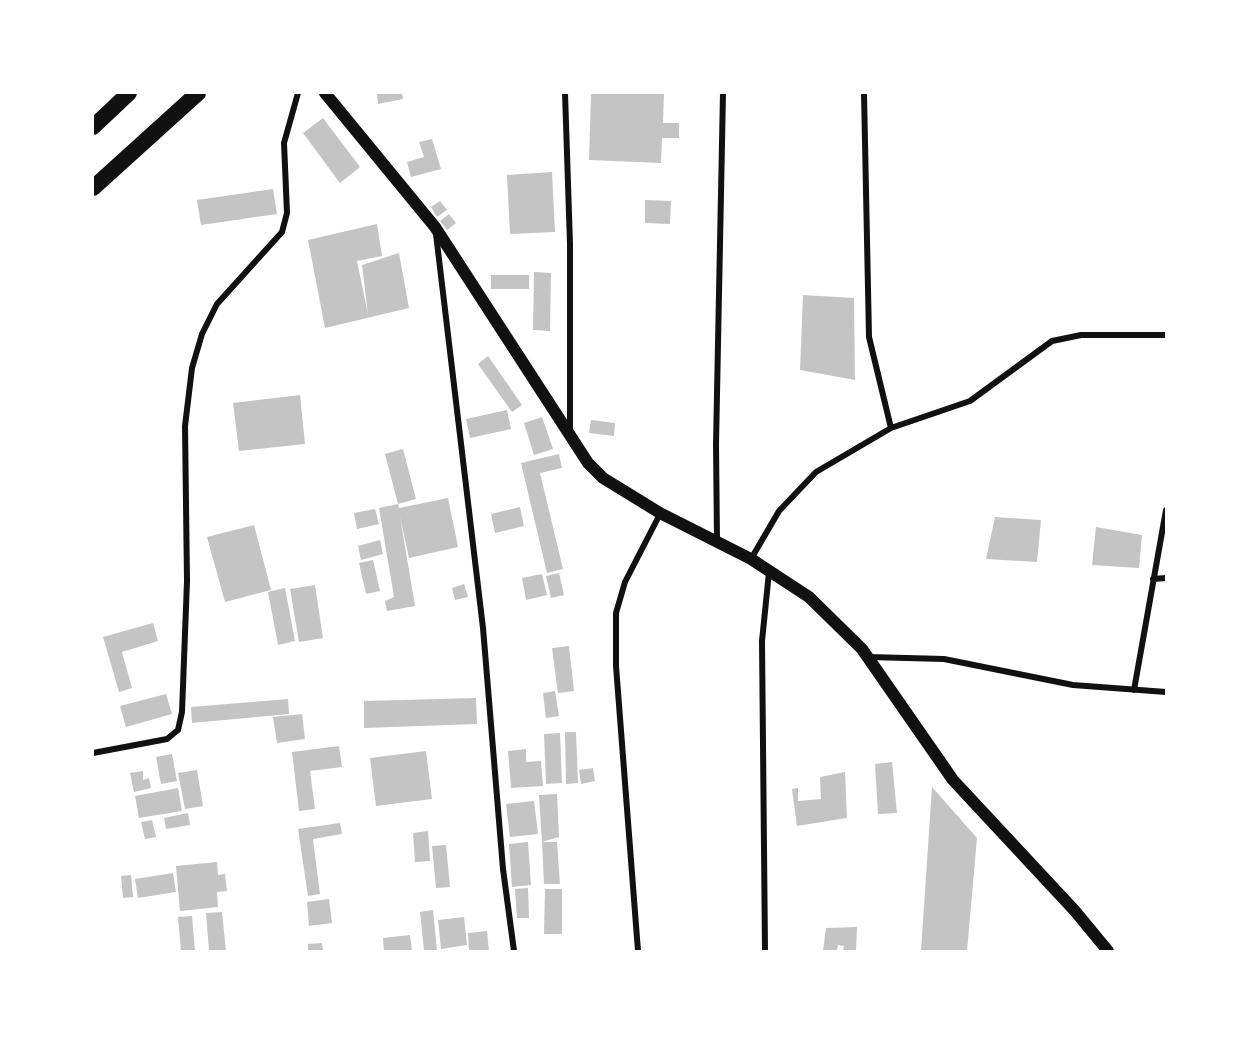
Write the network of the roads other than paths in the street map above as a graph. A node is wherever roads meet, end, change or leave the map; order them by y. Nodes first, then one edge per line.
1 (129, 93) edge
2 (198, 93) edge
3 (298, 93) edge
4 (325, 93) edge
5 (565, 93) edge
6 (723, 93) edge
7 (864, 93) edge
8 (93, 127) edge
9 (93, 188) edge
10 (435, 227) junction
11 (1166, 335) edge
12 (891, 428) junction
13 (570, 436) junction
14 (1166, 510) edge
15 (660, 513) junction
16 (717, 542) junction
17 (751, 559) junction
18 (769, 571) junction
19 (1166, 578) edge
20 (1153, 579) junction
21 (867, 657) junction
22 (1134, 690) junction
23 (1166, 692) edge
24 (93, 753) edge
25 (514, 951) edge
26 (638, 951) edge
27 (765, 951) edge
28 (1108, 951) edge

1 - 8 highway
2 - 9 highway
3 - 24 street
4 - 10 main road
5 - 13 street
6 - 16 street
7 - 12 street
10 - 13 main road
10 - 25 street
11 - 12 street
12 - 17 street
13 - 15 main road
14 - 20 street
15 - 16 main road
15 - 26 street
16 - 17 main road
17 - 18 main road
18 - 21 main road
18 - 27 street
19 - 20 street
20 - 22 street
21 - 22 street
21 - 28 main road
22 - 23 street

